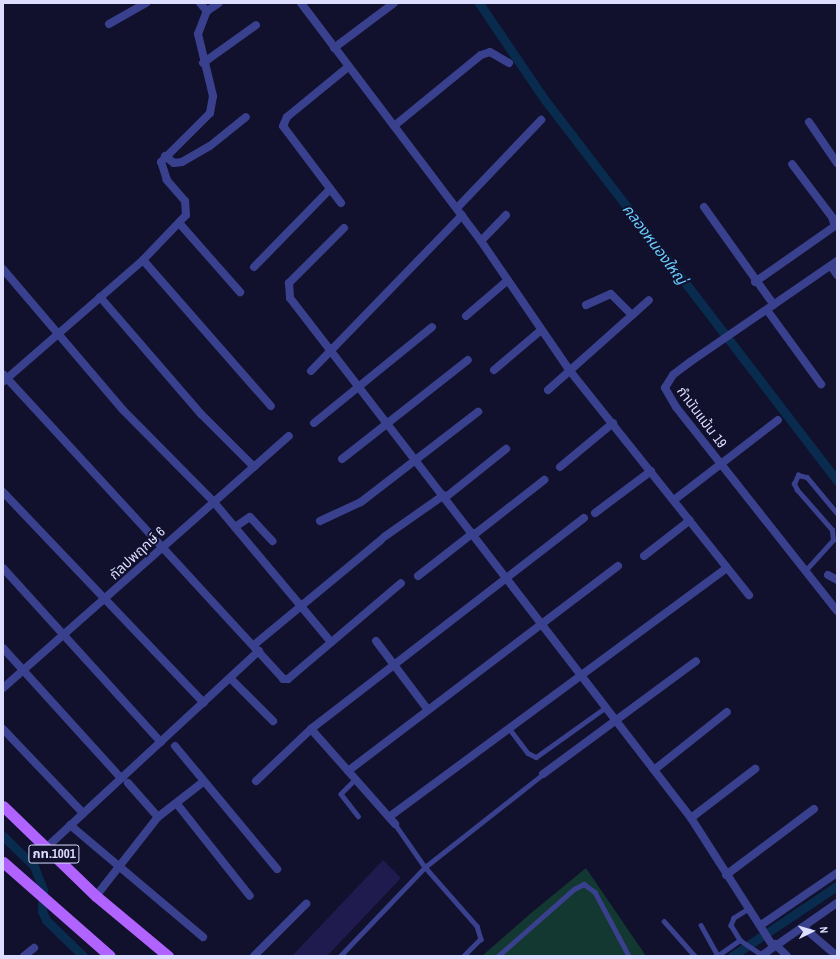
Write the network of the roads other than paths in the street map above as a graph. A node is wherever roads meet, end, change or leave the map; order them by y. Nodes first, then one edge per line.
1 (146, 3) edge
2 (200, 3) edge
3 (220, 3) edge
4 (301, 3) edge
5 (394, 3) edge
6 (207, 11) junction
7 (109, 24) dead end
8 (256, 25) dead end
9 (334, 48) junction
10 (203, 63) junction
11 (509, 63) dead end
12 (348, 67) junction
13 (246, 118) dead end
14 (541, 120) dead end
15 (809, 122) dead end
16 (394, 126) junction
17 (165, 156) junction
18 (837, 163) edge
19 (792, 164) dead end
20 (330, 189) junction
21 (341, 204) dead end
22 (704, 206) dead end
23 (460, 212) junction
24 (506, 215) dead end
25 (180, 224) junction
26 (344, 228) dead end
27 (481, 241) junction
28 (143, 260) junction
29 (834, 264) edge
30 (254, 267) dead end
31 (3, 270) edge
32 (837, 275) edge
33 (508, 280) junction
34 (755, 282) junction
35 (240, 292) dead end
36 (100, 297) junction
37 (649, 300) dead end
38 (586, 305) dead end
39 (771, 307) junction
40 (466, 316) dead end
41 (632, 316) junction
42 (432, 327) dead end
43 (540, 331) junction
44 (59, 332) junction
45 (331, 349) junction
46 (468, 360) dead end
47 (494, 370) dead end
48 (311, 371) dead end
49 (570, 371) junction
50 (4, 378) edge
51 (821, 384) dead end
52 (357, 388) junction
53 (548, 390) dead end
54 (271, 406) dead end
55 (478, 412) dead end
56 (387, 420) junction
57 (778, 420) dead end
58 (314, 423) dead end
59 (613, 423) junction
60 (289, 436) dead end
61 (506, 450) dead end
62 (342, 459) dead end
63 (416, 459) junction
64 (722, 465) junction
65 (254, 467) junction
66 (560, 467) dead end
67 (651, 471) junction
68 (544, 480) dead end
69 (3, 492) edge
70 (445, 496) junction
71 (674, 500) junction
72 (213, 502) junction
73 (837, 513) edge
74 (595, 514) dead end
75 (584, 518) dead end
76 (690, 520) junction
77 (320, 521) dead end
78 (235, 527) junction
79 (474, 534) junction
80 (272, 541) dead end
81 (164, 546) junction
82 (644, 556) dead end
83 (618, 566) dead end
84 (3, 568) edge
85 (727, 568) junction
86 (805, 571) junction
87 (828, 575) dead end
88 (418, 576) dead end
89 (507, 577) junction
90 (837, 580) edge
91 (400, 583) dead end
92 (749, 595) dead end
93 (108, 598) junction
94 (300, 607) junction
95 (837, 611) edge
96 (543, 625) junction
97 (62, 635) junction
98 (376, 641) dead end
99 (331, 642) junction
100 (3, 648) edge
101 (256, 648) junction
102 (696, 661) dead end
103 (395, 664) junction
104 (23, 670) junction
105 (580, 674) junction
106 (230, 678) junction
107 (3, 688) edge
108 (204, 703) junction
109 (606, 707) junction
110 (428, 710) junction
111 (727, 712) dead end
112 (273, 721) dead end
113 (616, 721) junction
114 (509, 728) junction
115 (3, 729) edge
116 (311, 729) junction
117 (160, 742) junction
118 (175, 746) dead end
119 (756, 769) dead end
120 (654, 770) junction
121 (348, 771) junction
122 (543, 774) joint
123 (356, 779) junction
124 (124, 780) junction
125 (256, 781) dead end
126 (204, 782) junction
127 (177, 804) junction
128 (3, 806) edge
129 (814, 809) dead end
130 (83, 813) junction
131 (358, 816) dead end
132 (158, 817) junction
133 (389, 817) junction
134 (691, 818) junction
135 (395, 824) joint
136 (70, 825) junction
137 (47, 847) junction
138 (3, 862) edge
139 (425, 867) junction
140 (118, 868) junction
141 (277, 869) dead end
142 (837, 873) edge
143 (726, 875) junction
144 (96, 896) junction
145 (250, 896) dead end
146 (837, 903) edge
147 (105, 904) junction
148 (306, 904) dead end
149 (750, 908) junction
150 (664, 921) dead end
151 (701, 925) dead end
152 (803, 927) junction
153 (764, 931) junction
154 (89, 937) junction
155 (203, 937) dead end
156 (742, 942) junction
157 (774, 945) junction
158 (34, 948) dead end
159 (760, 954) edge
160 (24, 956) edge
161 (110, 956) edge
162 (116, 956) edge
163 (156, 956) edge
164 (168, 956) edge
165 (254, 956) edge
166 (340, 956) edge
167 (464, 956) edge
168 (498, 956) edge
169 (629, 956) edge
170 (695, 956) edge
171 (717, 956) edge
172 (787, 956) edge
173 (837, 956) edge

1 - 7 street
2 - 6 street
3 - 6 street
4 - 9 street
5 - 9 street
6 - 10 street
8 - 10 street
9 - 12 street
10 - 17 street
11 - 16 street
12 - 16 street
12 - 20 street
13 - 17 street
14 - 23 street
15 - 18 street
16 - 23 street
17 - 25 street
19 - 34 street
20 - 21 street
20 - 30 street
22 - 34 street
23 - 27 street
23 - 45 street
24 - 27 street
25 - 28 street
25 - 35 street
26 - 45 street
27 - 33 street
28 - 36 street
28 - 54 street
29 - 32 street
29 - 39 street, กำนันแม้น 19
31 - 44 street
33 - 40 street
33 - 43 street
34 - 39 street
36 - 44 street
36 - 65 street
37 - 41 street
38 - 41 street
39 - 51 street
39 - 64 street, กำนันแม้น 19
41 - 49 street
42 - 52 street
43 - 47 street
43 - 49 street
44 - 50 street
44 - 72 street
45 - 48 street
45 - 52 street
46 - 56 street
49 - 53 street
49 - 59 street
50 - 81 street
52 - 56 street
52 - 58 street
55 - 63 street
56 - 62 street
56 - 63 street
57 - 64 street
59 - 66 street
59 - 67 street
60 - 65 street, กัลปพฤกษ์ 6
61 - 70 street
63 - 70 street
63 - 77 street
64 - 71 street
64 - 86 street, กำนันแม้น 19
65 - 72 street, กัลปพฤกษ์ 6
67 - 71 street
67 - 74 street
68 - 79 street
69 - 93 street
70 - 79 street
70 - 94 street
71 - 76 street
72 - 78 street
72 - 81 street, กัลปพฤกษ์ 6
73 - 86 lane
75 - 89 street
76 - 82 street
76 - 85 street
78 - 80 street
78 - 94 street
79 - 88 street
79 - 89 street
81 - 93 street, กัลปพฤกษ์ 6
81 - 101 street
83 - 96 street
84 - 97 street
85 - 92 street
85 - 105 street
86 - 95 street, กำนันแม้น 19
87 - 90 street
89 - 96 street
89 - 103 street
91 - 99 street
93 - 97 street, กัลปพฤกษ์ 6
93 - 108 street
94 - 99 street
94 - 101 street
96 - 105 street
96 - 110 street
97 - 104 street, กัลปพฤกษ์ 6
97 - 117 street
98 - 103 street
99 - 101 street
100 - 104 street
101 - 106 street
102 - 113 street
103 - 110 street
103 - 116 street
104 - 107 street, กัลปพฤกษ์ 6
104 - 124 street
105 - 109 street
105 - 114 street
106 - 108 street
106 - 112 street
108 - 117 street
109 - 113 street
109 - 114 lane
110 - 121 street
111 - 120 street
113 - 120 street
113 - 122 street
114 - 133 street
115 - 130 street
116 - 121 street
116 - 125 street
117 - 124 street
118 - 126 street
119 - 134 street
120 - 134 street
121 - 123 street
122 - 139 lane
123 - 131 lane
123 - 133 street
124 - 130 street
124 - 132 street
126 - 127 street
126 - 141 street
127 - 132 street
127 - 145 street
128 - 137 main road, กท.1001
129 - 143 street
130 - 136 street
132 - 140 street
133 - 135 street
134 - 143 street
135 - 139 lane
136 - 137 street
136 - 140 street
137 - 144 main road, กท.1001
138 - 154 main road, กท.1001
139 - 166 lane
139 - 167 lane
140 - 144 street
140 - 155 street
142 - 153 street
143 - 149 street
144 - 147 main road, กท.1001
146 - 152 street
147 - 163 main road, กท.1001
147 - 164 main road, กท.1001
148 - 165 street
149 - 153 street
149 - 156 lane
150 - 170 lane
151 - 171 lane
152 - 157 street
152 - 173 street
153 - 157 street
154 - 161 main road, กท.1001
154 - 162 main road, กท.1001
156 - 159 lane
156 - 171 lane
157 - 159 street
157 - 172 street
158 - 160 street
168 - 169 lane

